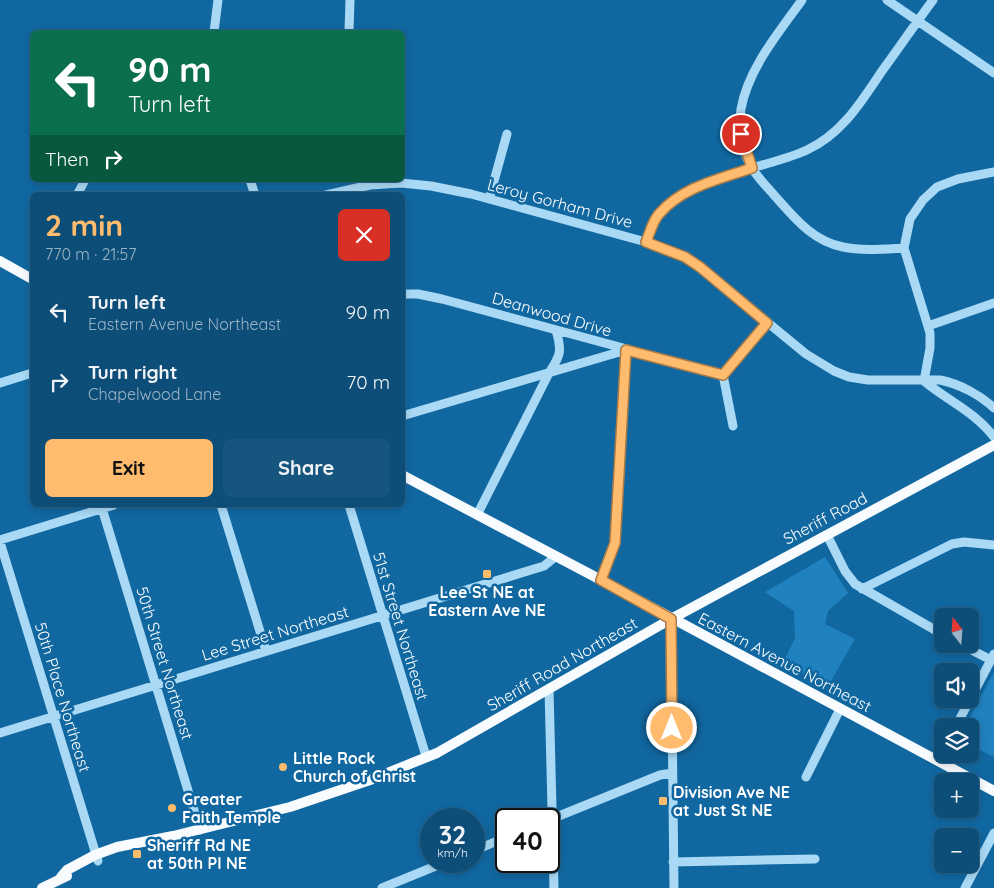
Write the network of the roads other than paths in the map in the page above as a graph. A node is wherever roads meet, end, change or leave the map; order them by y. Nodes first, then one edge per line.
1 (218, 0) edge
2 (350, 0) edge
3 (802, 0) edge
4 (887, 0) edge
5 (933, 0) edge
6 (917, 21) junction
7 (214, 30) edge
8 (349, 30) edge
9 (994, 73) edge
10 (507, 134) dead end
11 (752, 168) junction
12 (994, 172) edge
13 (369, 182) edge
14 (336, 192) edge
15 (489, 200) junction
16 (646, 242) junction
17 (904, 248) junction
18 (0, 261) edge
19 (30, 278) edge
20 (405, 294) edge
21 (994, 303) edge
22 (767, 323) junction
23 (928, 326) junction
24 (556, 330) junction
25 (626, 350) junction
26 (549, 373) junction
27 (30, 374) edge
28 (723, 375) junction
29 (924, 381) junction
30 (0, 383) edge
31 (994, 408) edge
32 (405, 415) edge
33 (733, 426) dead end
34 (994, 437) edge
35 (994, 446) edge
36 (405, 478) edge
37 (102, 507) edge
38 (222, 507) edge
39 (349, 507) edge
40 (477, 515) junction
41 (827, 535) junction
42 (0, 541) edge
43 (994, 545) edge
44 (556, 557) junction
45 (601, 580) junction
46 (862, 589) junction
47 (383, 616) junction
48 (671, 619) junction
49 (934, 630) edge
50 (266, 651) junction
51 (979, 652) edge
52 (992, 657) edge
53 (156, 685) junction
54 (549, 690) junction
55 (840, 709) junction
56 (53, 716) junction
57 (960, 718) edge
58 (0, 733) edge
59 (934, 754) edge
60 (426, 756) junction
61 (950, 763) edge
62 (672, 773) junction
63 (806, 777) dead end
64 (994, 791) edge
65 (551, 808) edge
66 (560, 815) edge
67 (200, 830) junction
68 (994, 833) edge
69 (97, 858) junction
70 (815, 859) dead end
71 (673, 862) junction
72 (420, 872) edge
73 (553, 873) edge
74 (42, 888) edge
75 (382, 888) edge
76 (554, 888) edge
77 (674, 888) edge
78 (965, 888) edge

1 - 7 street
2 - 8 street
3 - 11 street
4 - 6 street
5 - 6 street
6 - 9 street
6 - 11 street
10 - 15 street
11 - 16 street
11 - 17 street
12 - 17 street
13 - 14 street, Leroy Gorham Drive
13 - 15 street, Leroy Gorham Drive
15 - 16 street, Leroy Gorham Drive
16 - 22 street, Leroy Gorham Drive
17 - 23 street
18 - 19 main road
20 - 24 street, Deanwood Drive
21 - 23 street
22 - 28 street
22 - 29 street, Leroy Gorham Drive
23 - 29 street
24 - 25 street, Deanwood Drive
24 - 26 street
25 - 26 street
25 - 28 street, Deanwood Drive
25 - 45 street
26 - 32 street
26 - 40 street
27 - 30 street
28 - 33 street
29 - 31 street, Leroy Gorham Drive
29 - 34 street
35 - 41 main road, Sheriff Road
36 - 40 main road, Eastern Avenue Northeast
37 - 42 street
37 - 53 street, 50th Street Northeast
38 - 50 street
39 - 47 street, 51st Street Northeast
40 - 44 main road, Eastern Avenue Northeast
41 - 46 street
41 - 48 main road, Sheriff Road
42 - 56 street, 50th Place Northeast
43 - 46 street
44 - 45 main road, Eastern Avenue Northeast
44 - 47 street, Lee Street Northeast
45 - 48 main road, Eastern Avenue Northeast
46 - 49 street
47 - 50 street, Lee Street Northeast
47 - 60 street, 51st Street Northeast
48 - 54 main road, Sheriff Road Northeast
48 - 55 main road, Eastern Avenue Northeast
48 - 62 street
50 - 53 street, Lee Street Northeast
51 - 52 street
52 - 57 street
53 - 56 street, Lee Street Northeast
53 - 67 street, 50th Street Northeast
54 - 60 main road, Sheriff Road Northeast
54 - 65 street
55 - 59 main road, Eastern Avenue Northeast
55 - 63 street
56 - 58 street, Lee Street Northeast
56 - 69 street, 50th Place Northeast
60 - 67 main road, Sheriff Road Northeast
61 - 64 main road, Eastern Avenue Northeast
62 - 66 street
62 - 71 street
67 - 69 main road, Sheriff Road Northeast
68 - 78 street
69 - 74 main road, Sheriff Road Northeast
70 - 71 street
71 - 77 street
72 - 75 street
73 - 76 street

